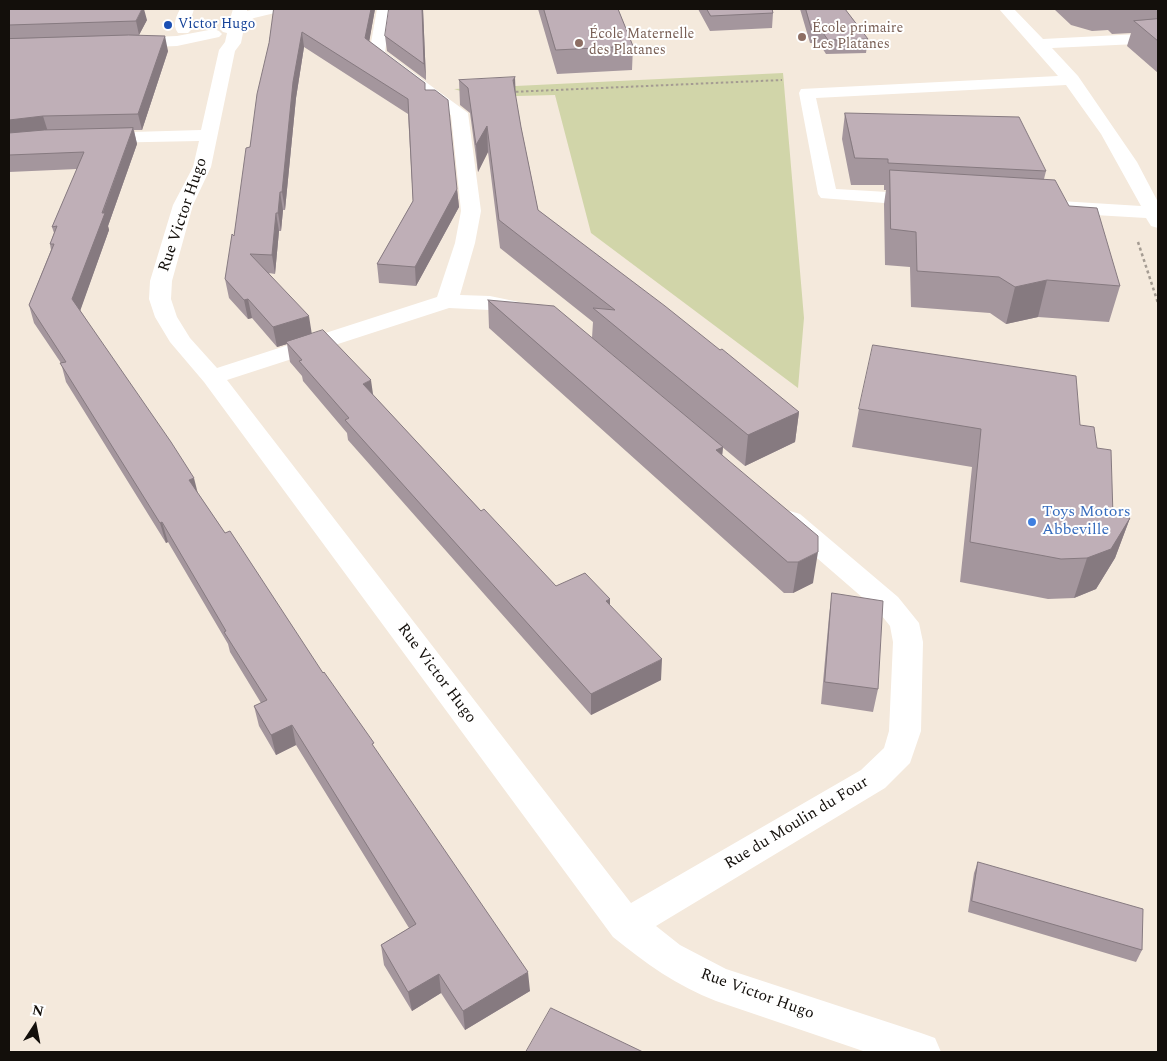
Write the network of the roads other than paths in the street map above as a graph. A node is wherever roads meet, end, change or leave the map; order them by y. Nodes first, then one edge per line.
1 (187, 9) edge
2 (274, 9) edge
3 (384, 9) edge
4 (1006, 9) edge
5 (238, 15) edge
6 (191, 34) junction
7 (1158, 38) edge
8 (221, 42) junction
9 (113, 43) edge
10 (1041, 44) junction
11 (1072, 80) junction
12 (208, 135) junction
13 (77, 139) edge
14 (936, 200) edge
15 (1044, 206) edge
16 (1156, 217) edge
17 (447, 301) junction
18 (545, 319) edge
19 (212, 377) junction
20 (768, 501) edge
21 (626, 925) junction
22 (921, 1052) edge

1 - 6 street
2 - 5 street
3 - 17 street
4 - 10 street
5 - 8 street, Rue Victor Hugo
6 - 8 street
6 - 9 street
7 - 10 street
8 - 12 street, Rue Victor Hugo
10 - 11 street
11 - 14 street
11 - 16 street
12 - 13 street, Rue Victor Hugo
12 - 19 street, Rue Victor Hugo
15 - 16 street
17 - 18 street
17 - 19 street
19 - 21 street, Rue Victor Hugo
20 - 21 street, Rue du Moulin du Four
21 - 22 street, Rue Victor Hugo

